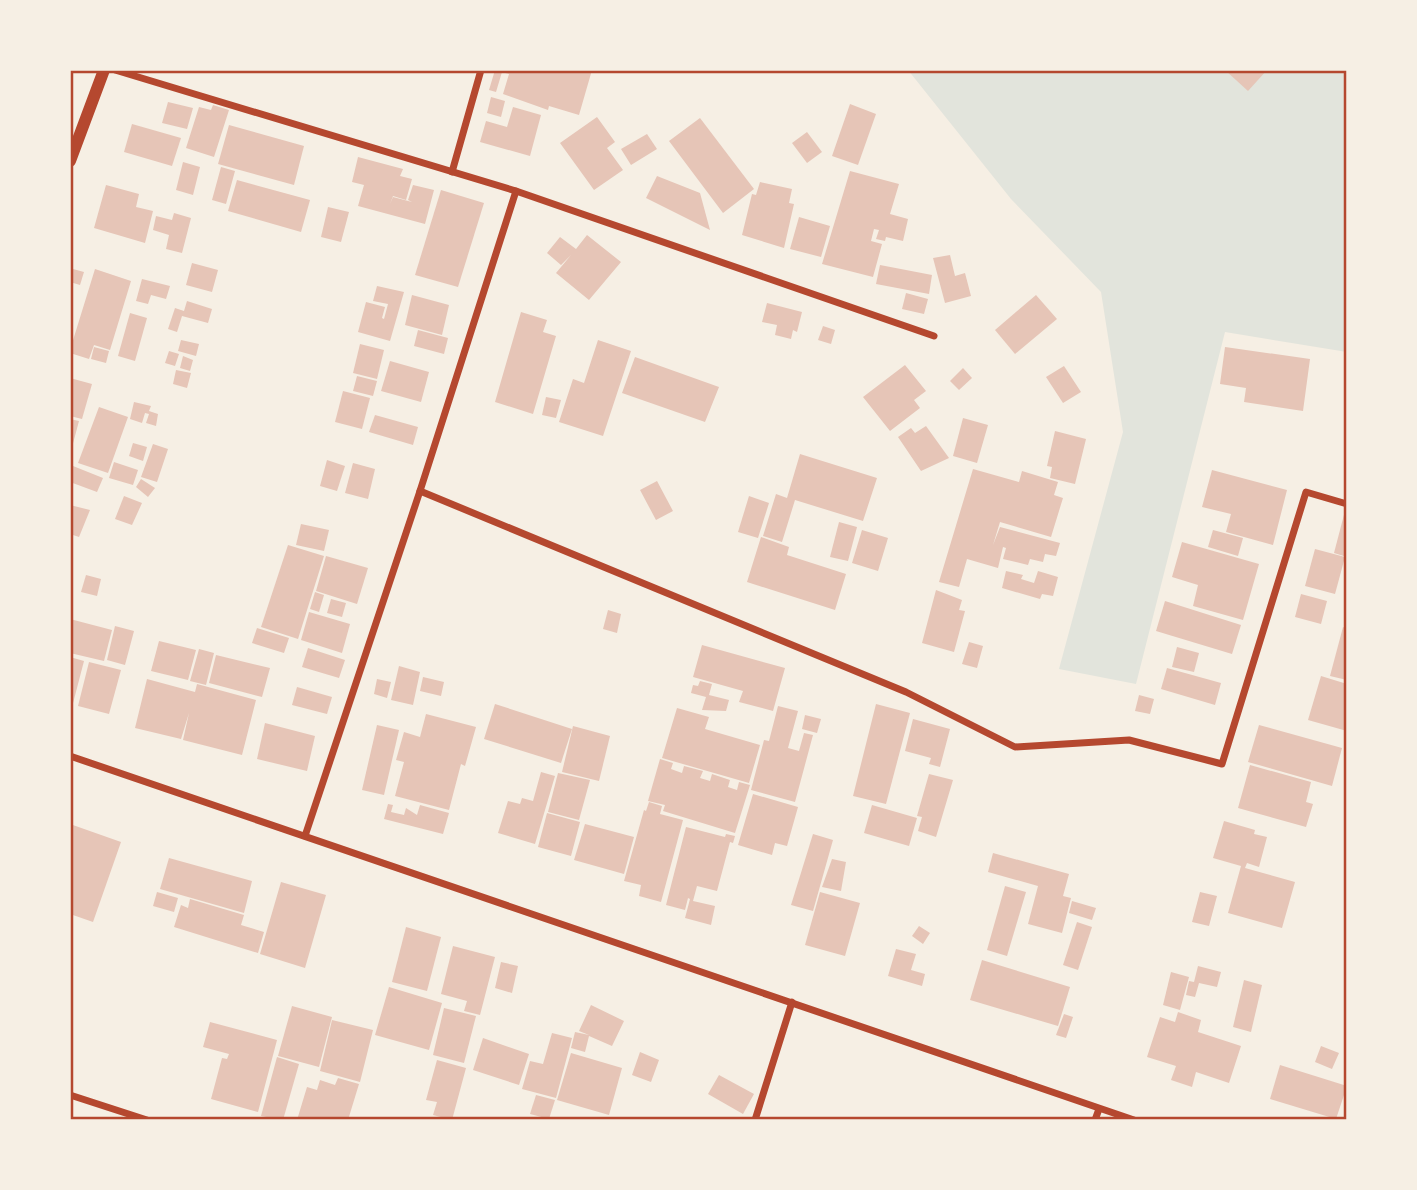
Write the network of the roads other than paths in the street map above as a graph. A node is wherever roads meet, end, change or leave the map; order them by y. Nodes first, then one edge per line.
1 (104, 70) edge
2 (115, 70) edge
3 (481, 70) edge
4 (70, 161) edge
5 (452, 172) junction
6 (516, 191) junction
7 (934, 336) dead end
8 (421, 491) junction
9 (1347, 504) edge
10 (70, 756) edge
11 (305, 836) junction
12 (792, 1002) junction
13 (70, 1095) edge
14 (1100, 1108) junction
15 (147, 1120) edge
16 (755, 1120) edge
17 (1094, 1120) edge
18 (1134, 1120) edge

1 - 4 street
2 - 5 street
3 - 5 street
5 - 6 street
6 - 7 street
6 - 8 street
8 - 9 street
8 - 11 street
10 - 11 street
11 - 12 street
12 - 14 street
12 - 16 street
13 - 15 street
14 - 17 street
14 - 18 street

